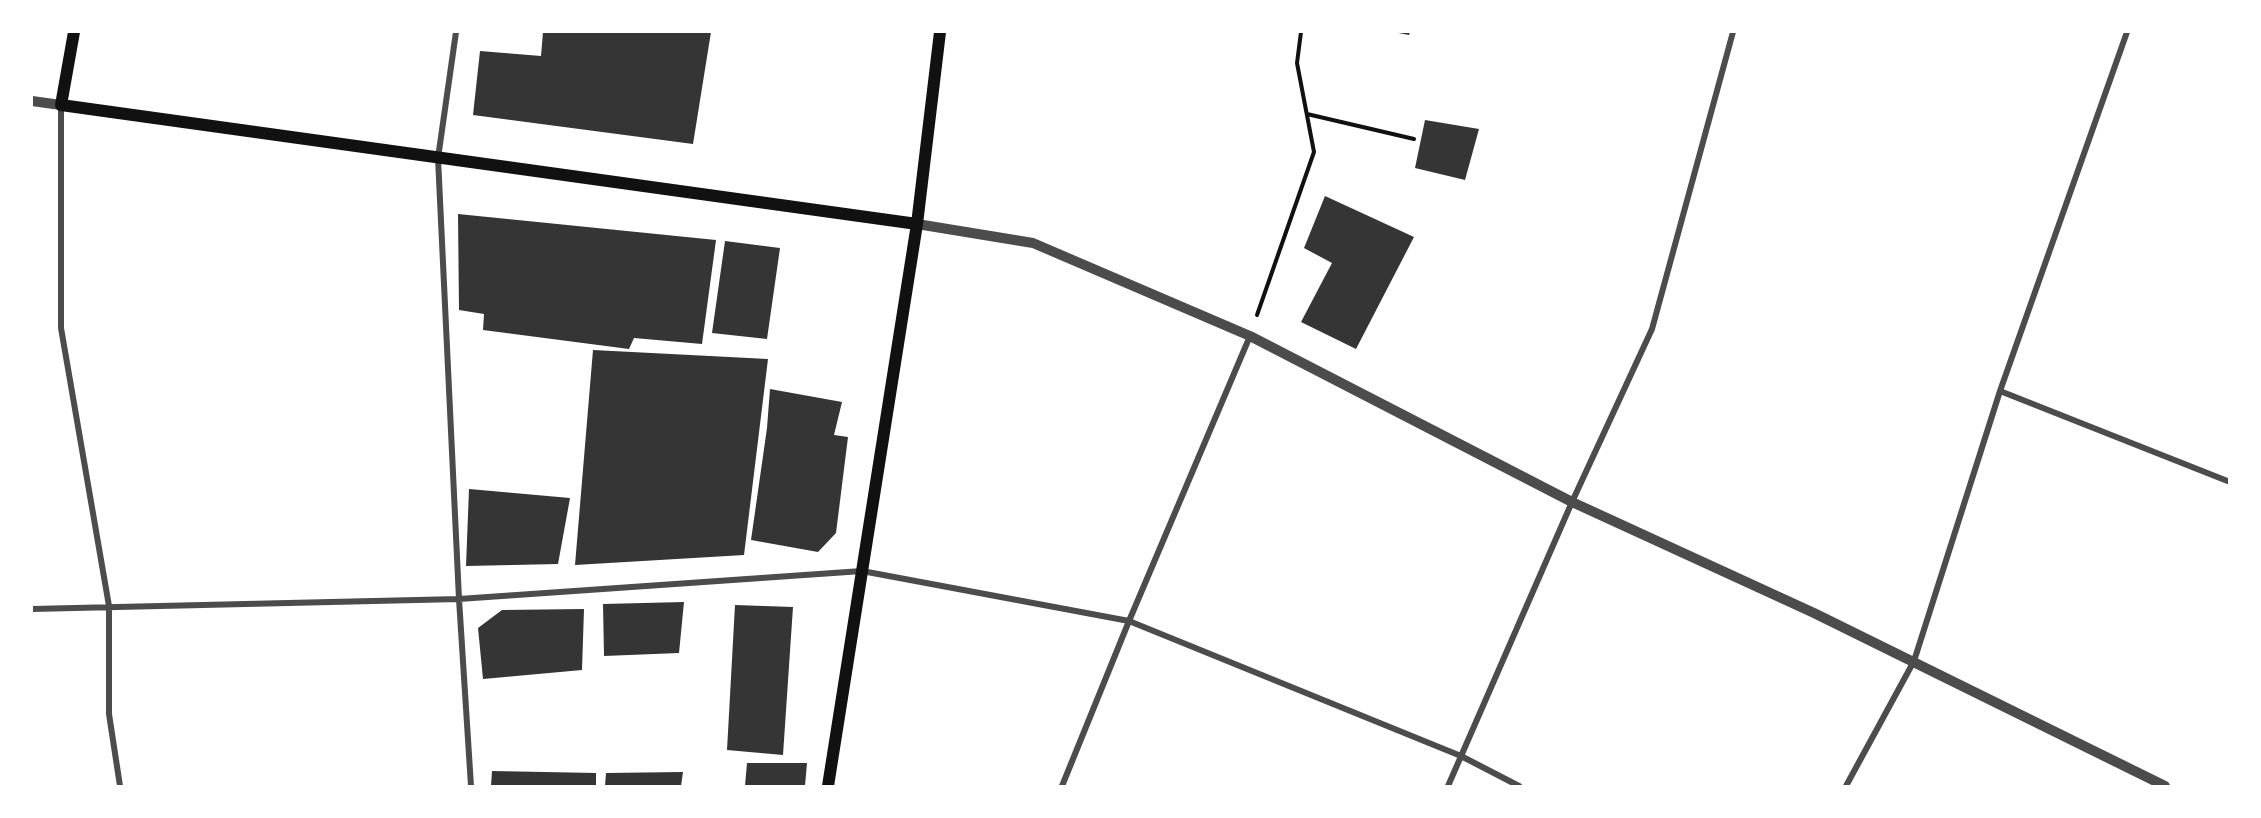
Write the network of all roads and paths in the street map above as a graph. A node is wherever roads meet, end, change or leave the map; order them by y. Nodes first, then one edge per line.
1 (74, 32) edge
2 (456, 32) edge
3 (940, 32) edge
4 (1301, 32) edge
5 (1732, 32) edge
6 (2127, 32) edge
7 (32, 102) edge
8 (61, 105) junction
9 (1307, 114) junction
10 (1414, 139) dead end
11 (438, 158) junction
12 (917, 224) junction
13 (1250, 336) junction
14 (2000, 390) junction
15 (2229, 483) edge
16 (1572, 502) junction
17 (861, 571) junction
18 (459, 598) junction
19 (109, 606) junction
20 (32, 609) edge
21 (1128, 621) junction
22 (1914, 661) junction
23 (1461, 756) junction
24 (120, 786) edge
25 (471, 786) edge
26 (828, 786) edge
27 (1062, 786) edge
28 (1448, 786) edge
29 (1519, 786) edge
30 (1846, 786) edge
31 (2165, 786) edge

1 - 8 main road
2 - 11 street
3 - 12 main road
4 - 9 path
5 - 16 street
6 - 14 street
7 - 8 street
8 - 11 main road
8 - 19 street
9 - 10 path
9 - 13 path
11 - 12 main road
11 - 18 street
12 - 13 street
12 - 17 main road
13 - 16 street
13 - 21 street
14 - 15 street
14 - 22 street
16 - 22 street
16 - 23 street
17 - 18 street
17 - 21 street
17 - 26 main road
18 - 19 street
18 - 25 street
19 - 20 street
19 - 24 street
21 - 23 street
21 - 27 street
22 - 30 street
22 - 31 street
23 - 28 street
23 - 29 street

